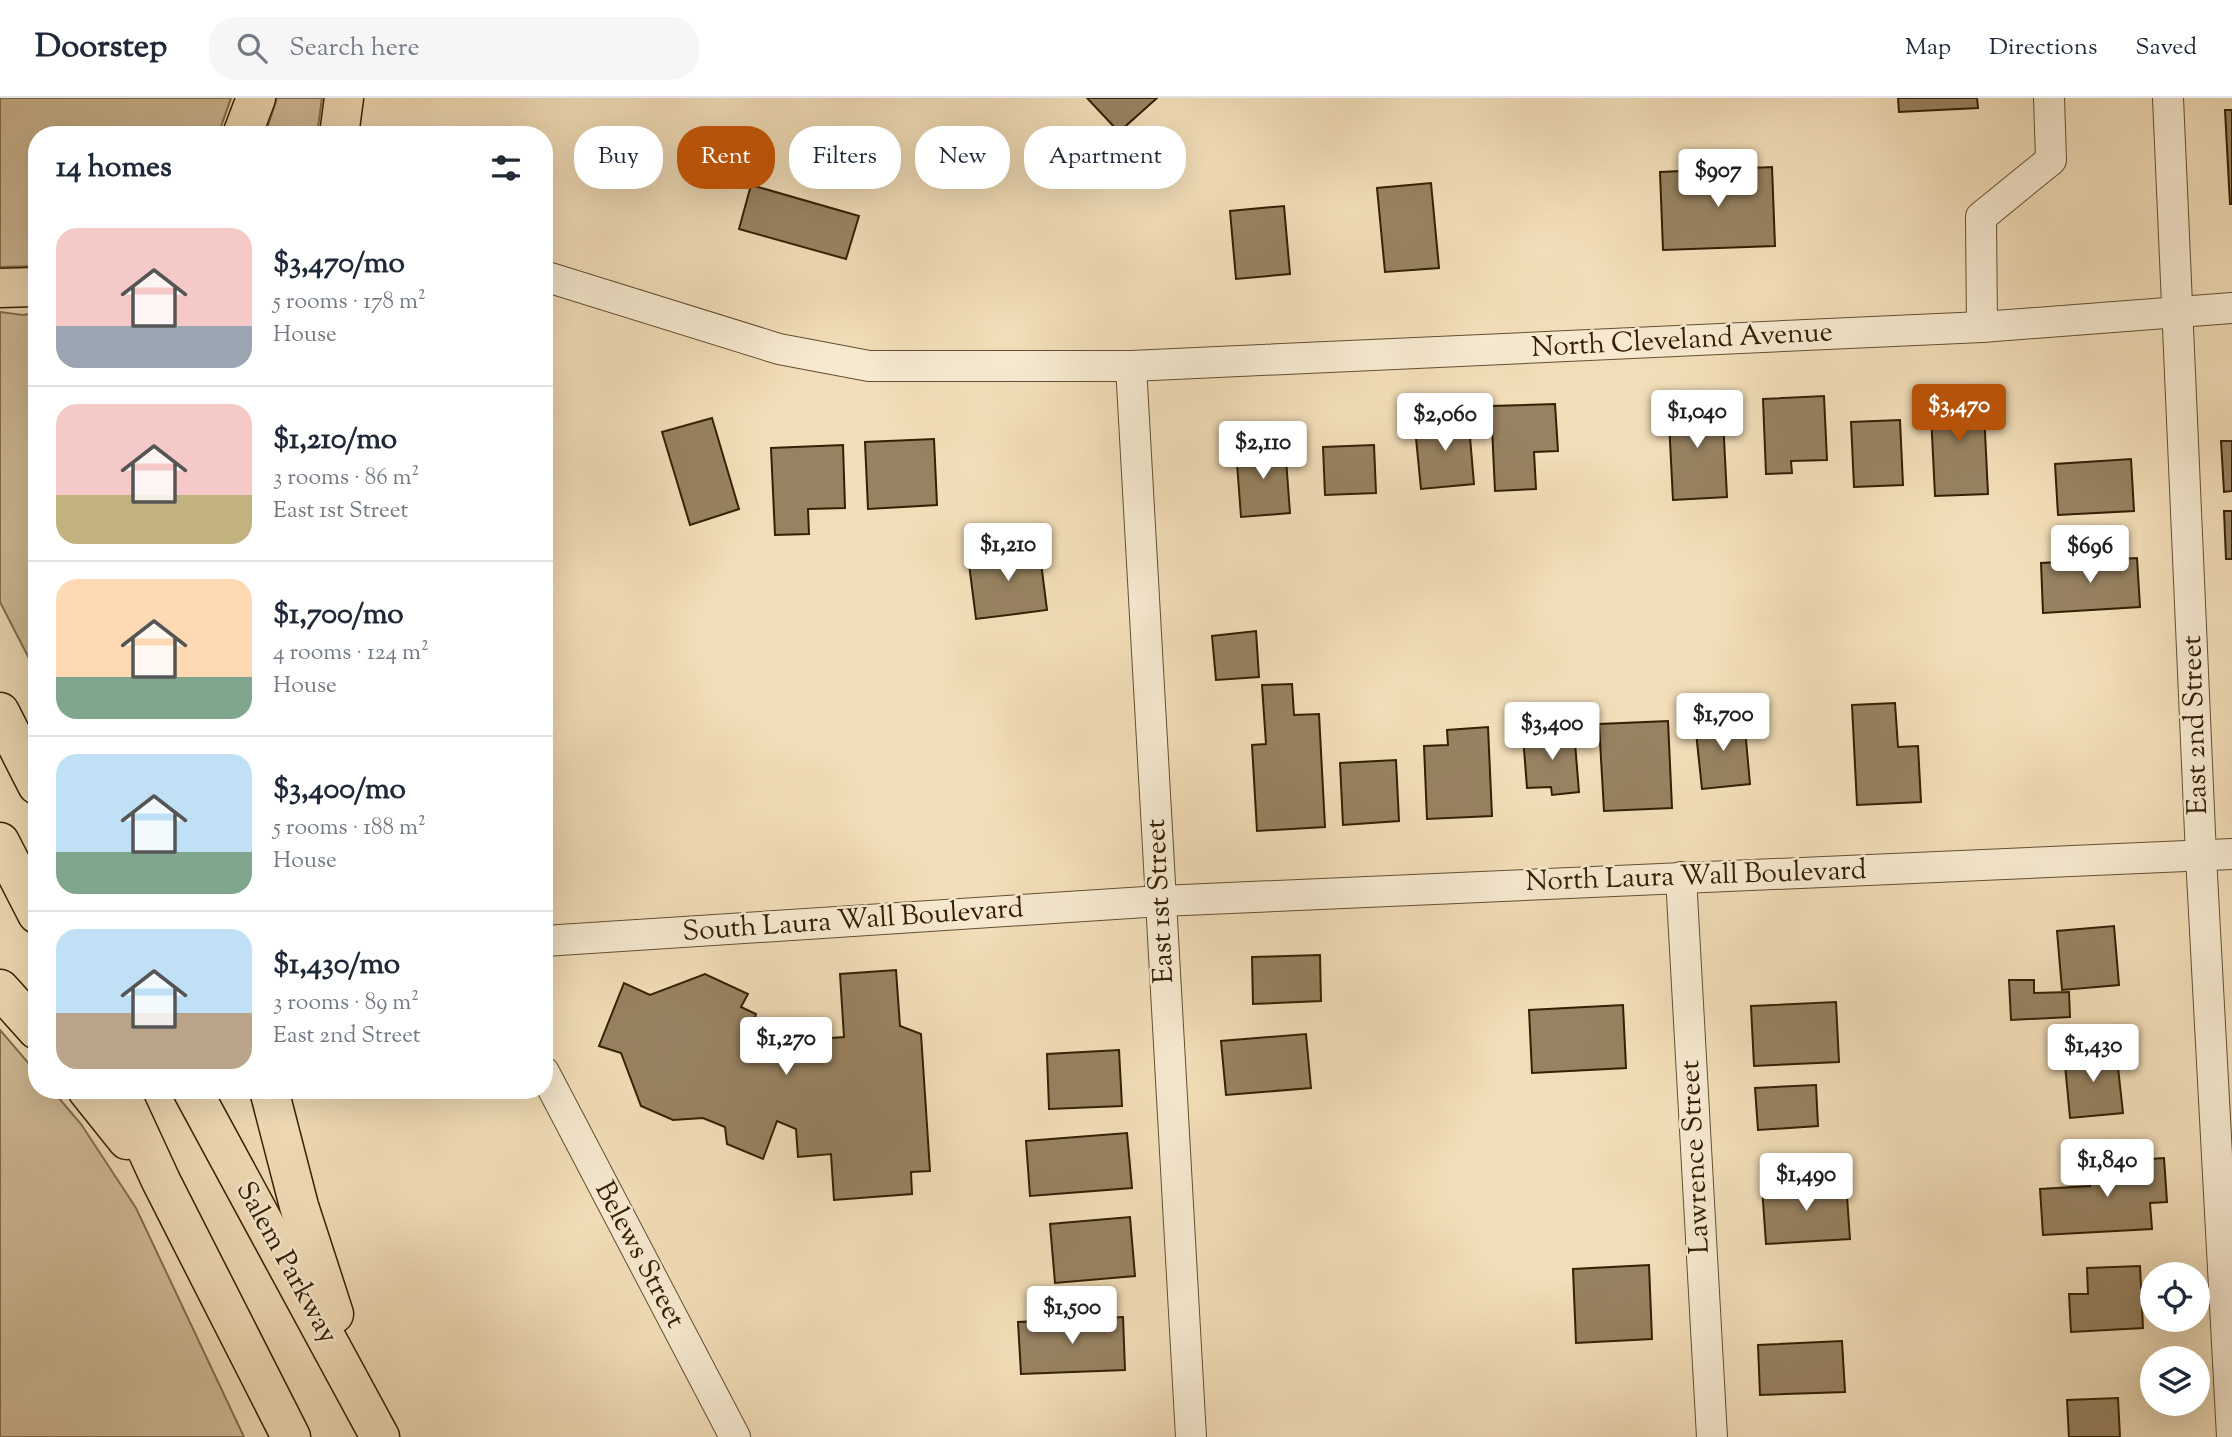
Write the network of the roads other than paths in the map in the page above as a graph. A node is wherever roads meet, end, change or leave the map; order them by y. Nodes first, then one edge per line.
1 (256, 98) edge
2 (344, 98) edge
3 (2049, 98) edge
4 (2168, 98) edge
5 (245, 126) edge
6 (340, 126) edge
7 (553, 279) edge
8 (28, 287) edge
9 (0, 288) edge
10 (2232, 308) edge
11 (2179, 311) junction
12 (1982, 327) junction
13 (1131, 366) junction
14 (0, 712) edge
15 (28, 767) edge
16 (0, 842) edge
17 (2232, 854) edge
18 (2201, 856) junction
19 (1681, 877) junction
20 (28, 896) edge
21 (1161, 901) junction
22 (553, 941) edge
23 (0, 989) edge
24 (28, 1020) edge
25 (553, 1090) edge
26 (93, 1099) edge
27 (123, 1099) edge
28 (197, 1099) edge
29 (271, 1099) edge
30 (161, 1181) junction
31 (362, 1402) junction
32 (291, 1437) edge
33 (380, 1437) edge
34 (735, 1437) edge
35 (1191, 1437) edge
36 (1712, 1437) edge
37 (2232, 1437) edge

1 - 5 highway
2 - 6 highway
3 - 12 street
4 - 11 street, East 2nd Street
7 - 13 street, North Cleveland Avenue
8 - 9 highway
10 - 11 street, North Cleveland Avenue
11 - 12 street, North Cleveland Avenue
11 - 18 street, East 2nd Street
12 - 13 street, North Cleveland Avenue
13 - 21 street, East 1st Street
14 - 15 highway
16 - 20 highway
17 - 18 street, North Laura Wall Boulevard
18 - 19 street, North Laura Wall Boulevard
18 - 37 street, East 2nd Street
19 - 21 street, North Laura Wall Boulevard
19 - 36 street, Lawrence Street
21 - 22 street, South Laura Wall Boulevard
21 - 35 street, East 1st Street
23 - 24 highway
25 - 34 street, Belews Street
26 - 30 highway
27 - 30 highway
28 - 31 highway, Salem Parkway
29 - 31 highway
30 - 32 highway
31 - 33 highway, Salem Parkway

